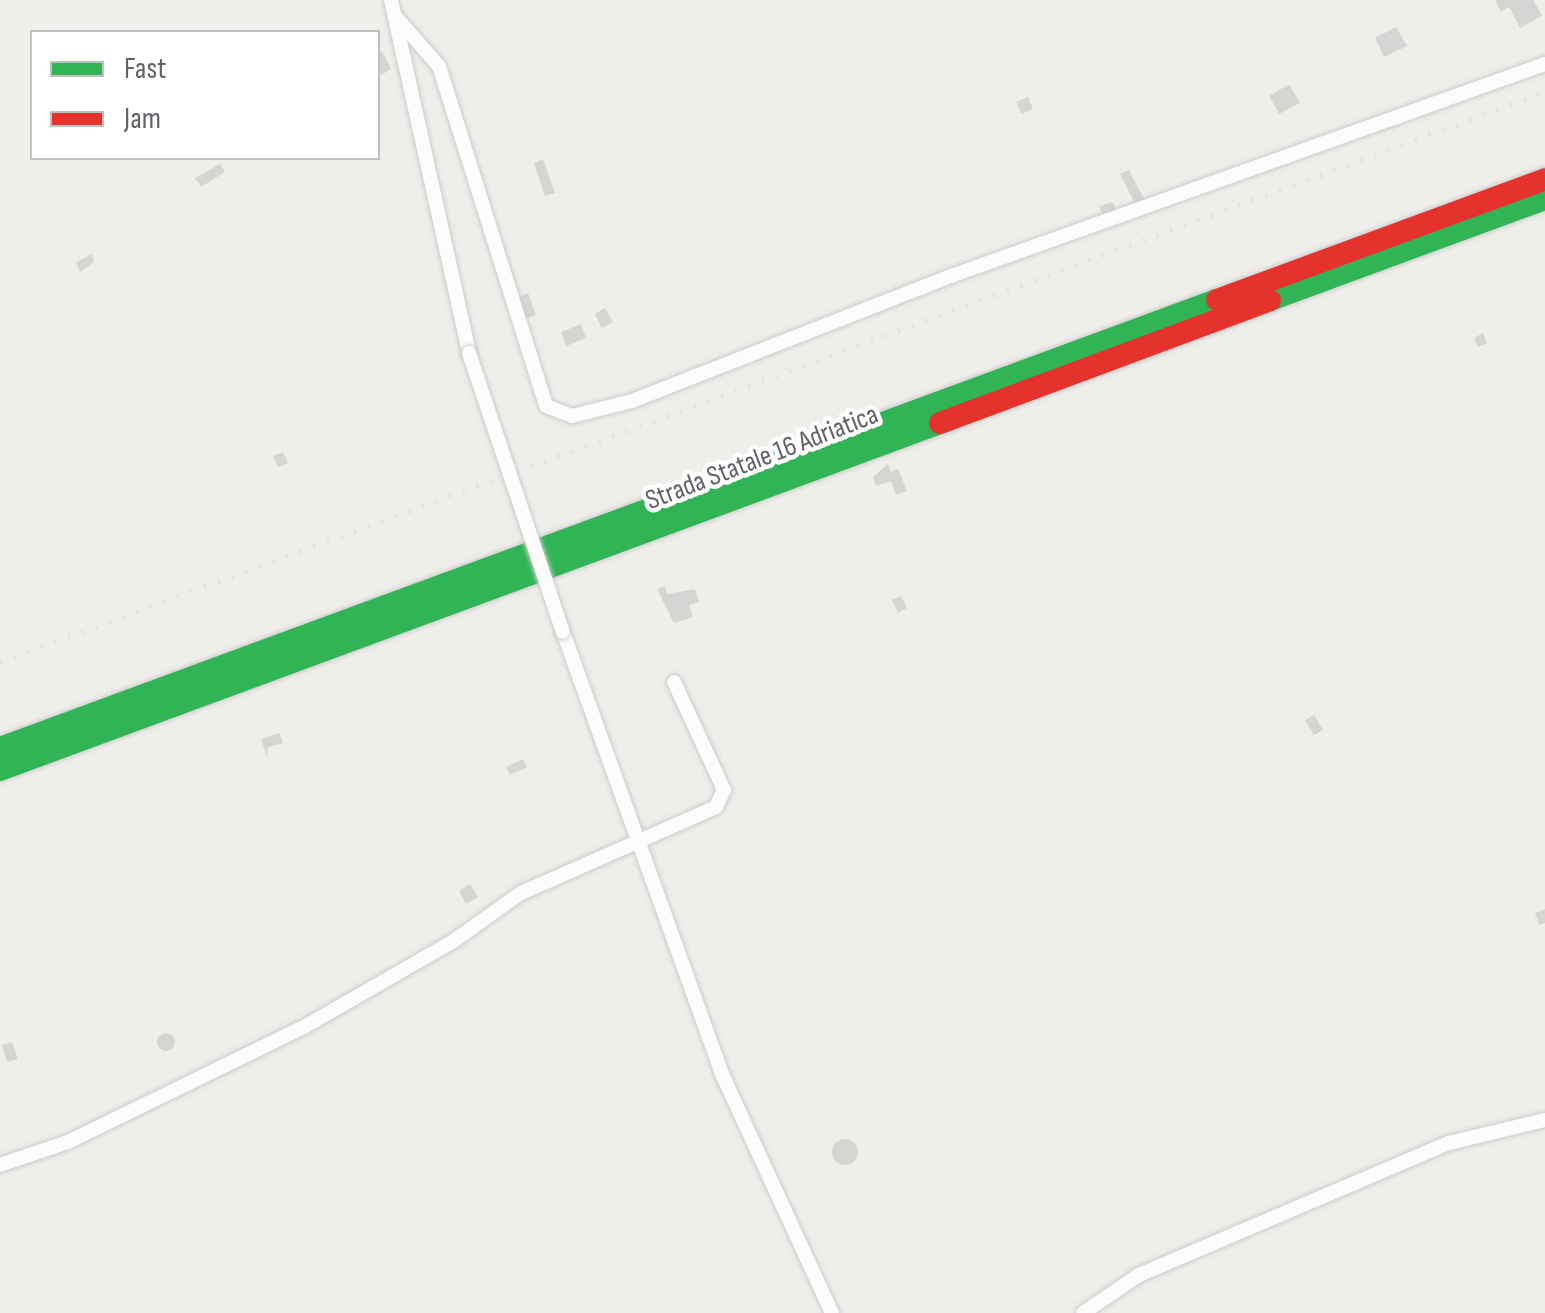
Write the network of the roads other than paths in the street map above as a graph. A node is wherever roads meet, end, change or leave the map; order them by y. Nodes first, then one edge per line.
1 (391, 0) edge
2 (396, 16) junction
3 (1545, 64) edge
4 (1545, 179) edge
5 (1545, 200) edge
6 (674, 682) dead end
7 (0, 748) edge
8 (0, 770) edge
9 (642, 842) junction
10 (1545, 1120) edge
11 (0, 1165) edge
12 (832, 1313) edge
13 (1083, 1313) edge

1 - 2 street
2 - 3 street
2 - 9 street, bridge
4 - 7 highway, Strada Statale 16 Adriatica
5 - 8 highway, Strada Statale 16 Adriatica
6 - 9 street
9 - 11 street
9 - 12 street
10 - 13 street

